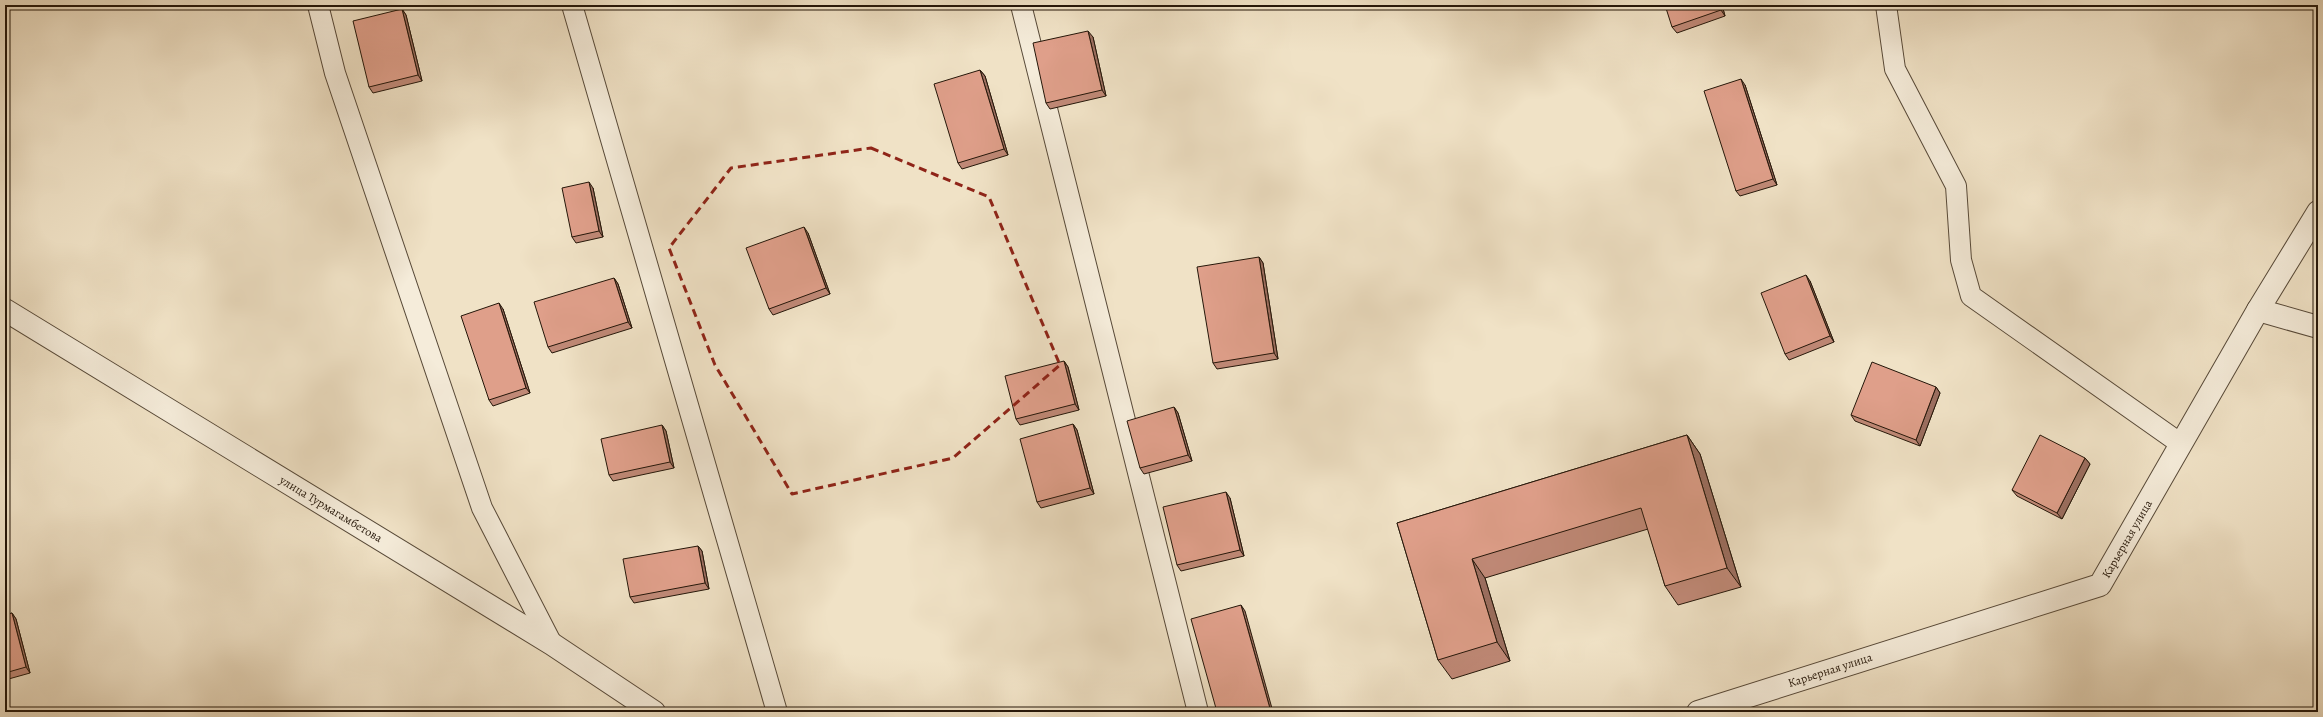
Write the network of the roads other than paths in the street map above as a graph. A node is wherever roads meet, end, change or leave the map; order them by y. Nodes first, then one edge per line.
1 (318, 5) edge
2 (572, 5) edge
3 (1021, 5) edge
4 (1886, 5) edge
5 (2318, 212) edge
6 (5, 310) edge
7 (2258, 310) junction
8 (2318, 327) edge
9 (2181, 444) junction
10 (552, 644) junction
11 (654, 712) edge
12 (777, 712) edge
13 (1198, 712) edge
14 (1698, 712) edge

1 - 10 lane
2 - 12 lane
3 - 13 lane
4 - 9 lane
5 - 7 street, Карьерная улица
6 - 10 street, улица Турмагамбетова
7 - 8 street
7 - 9 street, Карьерная улица
9 - 14 street, Карьерная улица
10 - 11 street, улица Турмагамбетова

